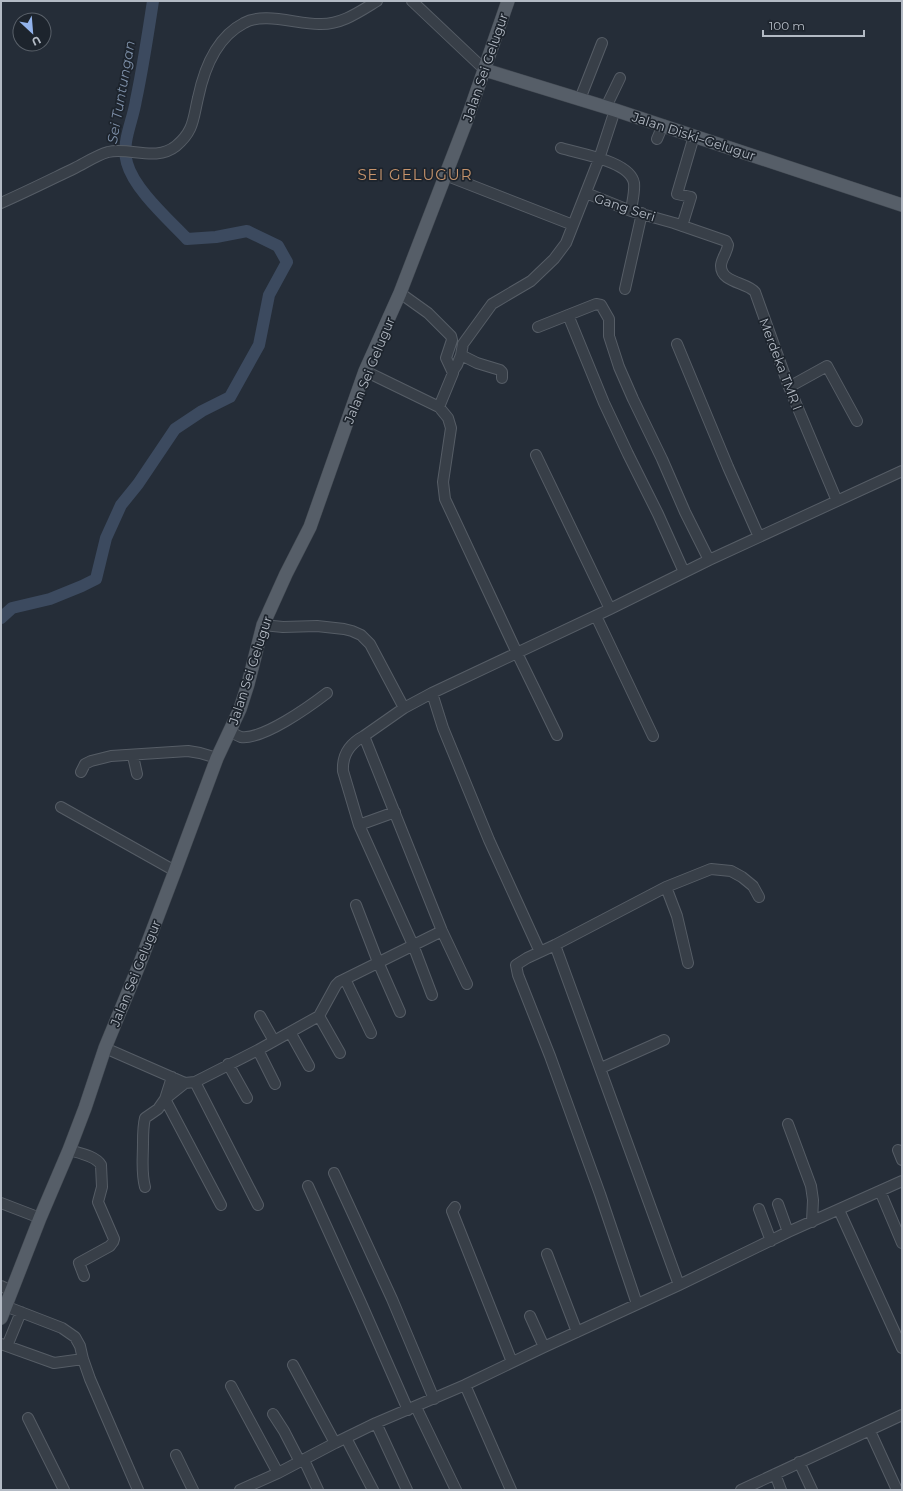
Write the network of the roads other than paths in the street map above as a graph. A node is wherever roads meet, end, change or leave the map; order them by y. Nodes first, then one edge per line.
1 (377, 1) edge
2 (412, 1) edge
3 (508, 1) edge
4 (602, 43) dead end
5 (485, 70) junction
6 (620, 78) dead end
7 (580, 99) junction
8 (611, 108) junction
9 (663, 125) junction
10 (694, 136) junction
11 (657, 139) dead end
12 (561, 148) dead end
13 (600, 159) junction
14 (445, 175) junction
15 (586, 193) junction
16 (1, 203) edge
17 (902, 205) edge
18 (631, 211) junction
19 (642, 213) junction
20 (573, 225) junction
21 (682, 226) junction
22 (726, 242) joint
23 (624, 290) dead end
24 (400, 293) junction
25 (568, 315) junction
26 (538, 327) dead end
27 (676, 344) dead end
28 (461, 355) junction
29 (453, 370) junction
30 (365, 371) junction
31 (502, 378) dead end
32 (789, 387) junction
33 (439, 407) junction
34 (857, 421) dead end
35 (536, 456) dead end
36 (902, 471) edge
37 (837, 501) junction
38 (759, 537) junction
39 (709, 560) junction
40 (684, 572) junction
41 (610, 609) junction
42 (596, 616) junction
43 (263, 625) junction
44 (517, 653) junction
45 (327, 693) dead end
46 (432, 693) junction
47 (404, 708) junction
48 (230, 732) junction
49 (364, 736) junction
50 (557, 736) dead end
51 (653, 736) dead end
52 (133, 756) junction
53 (217, 758) junction
54 (81, 772) dead end
55 (137, 774) dead end
56 (61, 807) dead end
57 (395, 812) junction
58 (360, 825) junction
59 (175, 871) junction
60 (666, 887) junction
61 (759, 897) dead end
62 (356, 905) dead end
63 (442, 931) junction
64 (412, 945) junction
65 (555, 945) junction
66 (540, 952) junction
67 (378, 962) junction
68 (688, 964) dead end
69 (345, 979) junction
70 (467, 984) dead end
71 (432, 995) dead end
72 (400, 1012) dead end
73 (260, 1016) dead end
74 (319, 1016) junction
75 (290, 1032) junction
76 (371, 1033) dead end
77 (664, 1040) dead end
78 (274, 1041) junction
79 (105, 1048) junction
80 (258, 1050) junction
81 (340, 1053) dead end
82 (228, 1064) junction
83 (309, 1066) dead end
84 (601, 1068) junction
85 (172, 1077) junction
86 (190, 1083) junction
87 (276, 1084) dead end
88 (247, 1098) dead end
89 (165, 1099) junction
90 (788, 1124) dead end
91 (69, 1150) junction
92 (898, 1150) dead end
93 (902, 1160) edge
94 (334, 1173) dead end
95 (902, 1181) edge
96 (308, 1186) dead end
97 (145, 1187) dead end
98 (880, 1191) junction
99 (1, 1203) edge
100 (778, 1204) dead end
101 (221, 1205) dead end
102 (258, 1205) dead end
103 (455, 1207) dead end
104 (760, 1210) dead end
105 (839, 1210) junction
106 (40, 1218) junction
107 (812, 1222) junction
108 (788, 1232) junction
109 (771, 1241) junction
110 (902, 1243) edge
111 (547, 1254) dead end
112 (84, 1276) dead end
113 (679, 1285) junction
114 (7, 1289) edge
115 (637, 1304) junction
116 (3, 1312) edge
117 (21, 1312) junction
118 (530, 1316) dead end
119 (577, 1332) junction
120 (4, 1345) edge
121 (544, 1347) junction
122 (902, 1348) edge
123 (83, 1359) junction
124 (512, 1362) junction
125 (293, 1365) dead end
126 (465, 1385) junction
127 (231, 1386) dead end
128 (434, 1399) junction
129 (412, 1409) junction
130 (272, 1414) dead end
131 (902, 1415) edge
132 (28, 1418) dead end
133 (376, 1424) junction
134 (870, 1431) junction
135 (346, 1438) junction
136 (335, 1443) junction
137 (176, 1455) dead end
138 (302, 1461) junction
139 (800, 1462) junction
140 (278, 1473) junction
141 (775, 1474) junction
142 (64, 1490) edge
143 (138, 1490) edge
144 (193, 1490) edge
145 (240, 1490) edge
146 (318, 1490) edge
147 (373, 1490) edge
148 (407, 1490) edge
149 (456, 1490) edge
150 (511, 1490) edge
151 (741, 1490) edge
152 (782, 1490) edge
153 (812, 1490) edge
154 (897, 1490) edge

1 - 16 street
2 - 5 street
3 - 5 main road, Jalan Sei Gelugur
4 - 7 street
5 - 7 main road, Jalan Diski–Gelugur
5 - 14 main road, Jalan Sei Gelugur
6 - 8 street, Gang Seri
7 - 8 main road, Jalan Diski–Gelugur
8 - 9 main road, Jalan Diski–Gelugur
8 - 13 street, Gang Seri
9 - 10 main road, Jalan Diski–Gelugur
9 - 11 street
10 - 17 main road, Jalan Diski–Gelugur
10 - 21 street
12 - 13 street
13 - 15 street, Gang Seri
13 - 18 street
14 - 20 street
14 - 24 main road, Jalan Sei Gelugur
15 - 18 street, Gang Seri
15 - 20 street
18 - 19 street, Gang Seri
19 - 21 street, Gang Seri
19 - 23 street
20 - 28 street
21 - 22 street, Gang Seri
22 - 32 street, Merdeka TMR I
24 - 29 street
24 - 30 main road, Jalan Sei Gelugur
25 - 26 street
25 - 39 street
25 - 40 street
27 - 38 street
28 - 29 street
28 - 31 street
29 - 33 street
30 - 33 street
30 - 43 main road, Jalan Sei Gelugur
32 - 34 street
32 - 37 street, Merdeka TMR I
33 - 44 street
35 - 41 street
36 - 37 street
37 - 38 street
38 - 39 street
39 - 40 street
40 - 41 street
41 - 42 street
42 - 44 street
42 - 51 street
43 - 47 street
43 - 48 main road, Jalan Sei Gelugur
44 - 46 street
44 - 50 street
45 - 48 street
46 - 47 street
46 - 66 street
47 - 49 street
48 - 53 main road, Jalan Sei Gelugur
49 - 57 street
49 - 58 street
52 - 53 street
52 - 54 street
52 - 55 street
53 - 59 main road, Jalan Sei Gelugur
56 - 59 street
57 - 58 street
57 - 63 street
58 - 64 street
59 - 79 main road, Jalan Sei Gelugur
60 - 61 street
60 - 65 street
60 - 68 street
62 - 67 street
63 - 64 street
63 - 70 street
64 - 67 street
64 - 71 street
65 - 66 street
65 - 84 street
66 - 115 street
67 - 69 street
67 - 72 street
69 - 74 street
69 - 76 street
73 - 78 street
74 - 75 street
74 - 81 street
75 - 78 street
75 - 83 street
77 - 84 street
78 - 80 street
79 - 85 street
79 - 91 main road, Jalan Sei Gelugur
80 - 82 street
80 - 87 street
82 - 86 street
82 - 88 street
84 - 113 street
85 - 86 street
85 - 89 street
86 - 89 street
86 - 102 street
89 - 97 street
89 - 101 street
90 - 107 street
91 - 106 main road, Jalan Sei Gelugur
91 - 112 street
92 - 93 street
94 - 128 street
95 - 98 street
96 - 129 street
98 - 105 street
98 - 110 street
99 - 106 street
100 - 108 street
103 - 124 street
104 - 109 street
105 - 107 street
105 - 122 street
106 - 114 main road, Jalan Sei Gelugur
107 - 108 street
108 - 109 street
109 - 113 street
111 - 119 street
113 - 115 street
114 - 116 main road, Jalan Sei Gelugur
115 - 119 street
116 - 117 street
117 - 120 street
117 - 123 street
118 - 121 street
119 - 121 street
120 - 123 street
121 - 124 street
123 - 143 street
124 - 126 street
125 - 136 street
126 - 128 street
126 - 150 street
127 - 140 street
128 - 129 street
129 - 133 street
129 - 149 street
130 - 138 street
131 - 134 street
132 - 142 street
133 - 135 street
133 - 148 street
134 - 139 street
134 - 154 street
135 - 136 street
135 - 147 street
136 - 138 street
137 - 144 street
138 - 140 street
138 - 146 street
139 - 141 street
139 - 153 street
140 - 145 street
141 - 151 street
141 - 152 street

